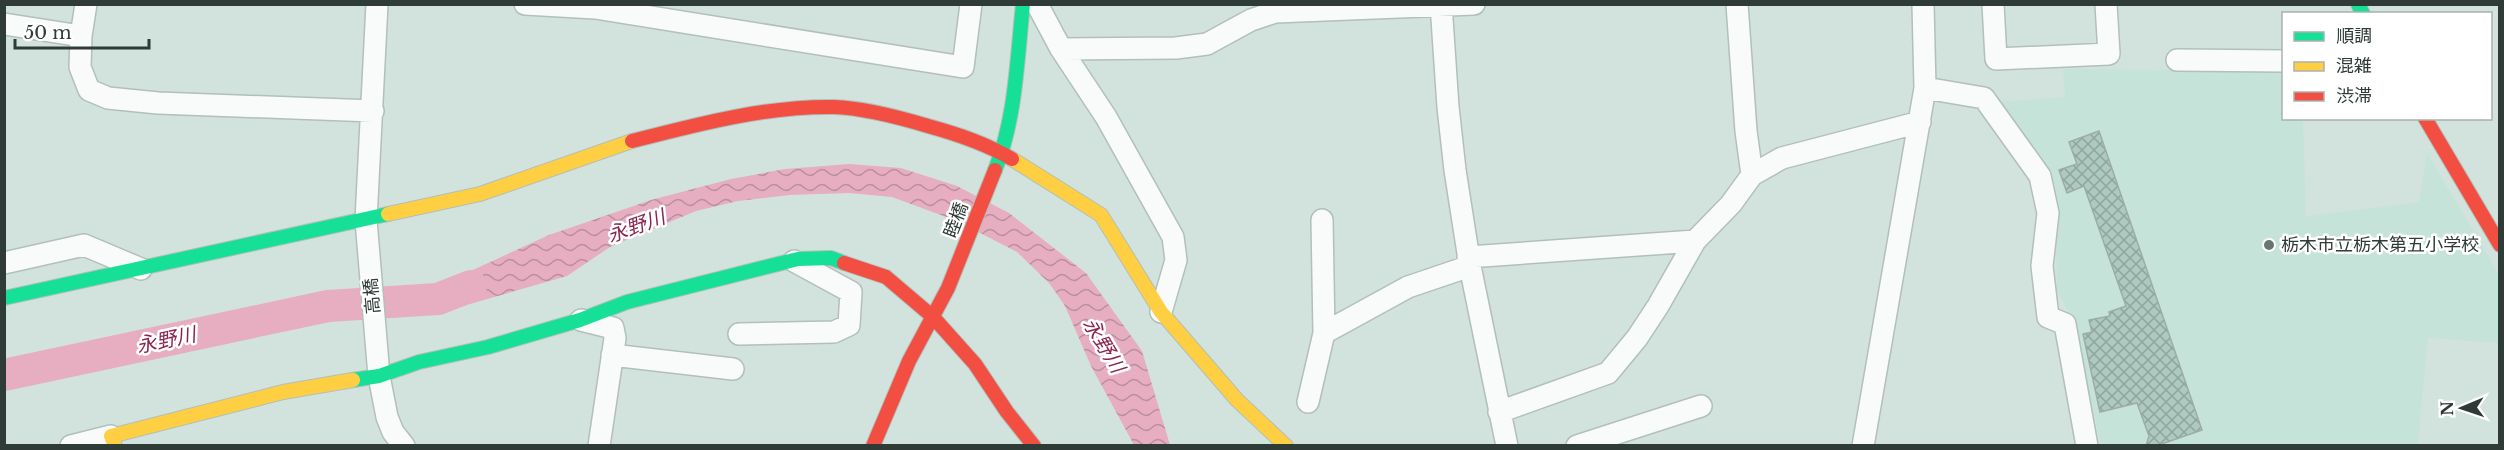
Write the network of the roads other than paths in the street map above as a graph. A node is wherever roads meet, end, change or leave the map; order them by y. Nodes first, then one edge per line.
1 (86, 4) edge
2 (376, 4) edge
3 (525, 4) edge
4 (971, 4) edge
5 (1023, 4) edge
6 (1037, 4) edge
7 (1474, 4) edge
8 (1737, 4) edge
9 (1923, 4) edge
10 (1993, 4) edge
11 (2106, 4) edge
12 (595, 6) edge
13 (1441, 6) edge
14 (4, 24) edge
15 (81, 36) junction
16 (1061, 49) junction
17 (2177, 60) dead end
18 (2282, 61) edge
19 (1925, 88) junction
20 (373, 111) junction
21 (2426, 120) edge
22 (1920, 122) junction
23 (1002, 153) junction
24 (1752, 176) junction
25 (1322, 220) dead end
26 (367, 229) junction
27 (1695, 241) junction
28 (2499, 245) edge
29 (793, 260) junction
30 (1469, 261) junction
31 (4, 263) edge
32 (142, 269) junction
33 (4, 298) edge
34 (1161, 312) junction
35 (933, 317) junction
36 (580, 320) junction
37 (1324, 333) junction
38 (740, 334) dead end
39 (612, 355) junction
40 (733, 369) dead end
41 (379, 376) junction
42 (1308, 402) dead end
43 (1701, 406) dead end
44 (1499, 412) junction
45 (113, 441) edge
46 (401, 445) edge
47 (71, 446) edge
48 (599, 446) edge
49 (873, 446) edge
50 (1034, 446) edge
51 (1286, 446) edge
52 (1507, 446) edge
53 (1577, 446) edge
54 (1863, 446) edge
55 (2087, 446) edge

1 - 15 street
2 - 20 street, 高橋
3 - 12 street
4 - 12 street
5 - 23 street, 睦橋
6 - 16 street
7 - 13 street
8 - 24 street
9 - 19 street
10 - 11 street
13 - 16 street
13 - 30 street
14 - 15 street
15 - 20 street
16 - 34 street
17 - 18 street
19 - 22 street
19 - 55 street
20 - 26 street, 高橋
21 - 28 street
22 - 24 street
22 - 54 street
23 - 26 street
23 - 34 street
23 - 35 street, 睦橋
24 - 27 street
25 - 37 street
26 - 32 street
26 - 41 street, 高橋
27 - 30 street
27 - 44 street
29 - 35 street
29 - 36 street
29 - 38 street
30 - 37 street
30 - 44 street
31 - 32 street
32 - 33 street
34 - 51 street
35 - 49 street, 睦橋
35 - 50 street
36 - 39 street
36 - 41 street
37 - 42 street
39 - 40 street
39 - 48 street
41 - 45 street
41 - 46 street, 高橋
43 - 53 street
44 - 52 street
45 - 47 street

